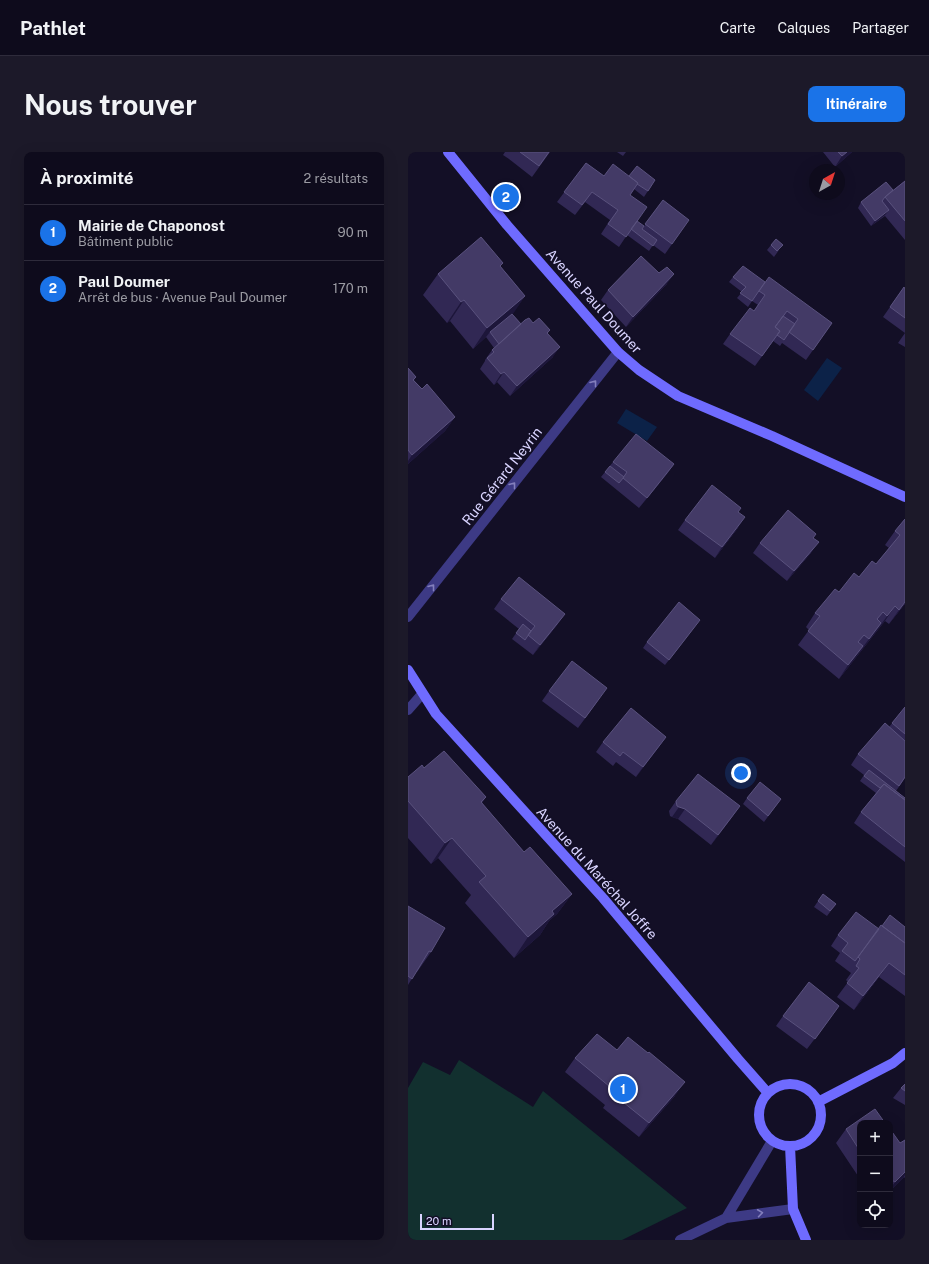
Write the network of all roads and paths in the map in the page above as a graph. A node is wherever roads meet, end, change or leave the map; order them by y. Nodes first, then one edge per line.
1 (448, 152) edge
2 (618, 352) junction
3 (905, 497) edge
4 (408, 617) edge
5 (408, 670) edge
6 (422, 694) junction
7 (408, 710) edge
8 (905, 1053) edge
9 (768, 1092) junction
10 (818, 1102) junction
11 (772, 1141) junction
12 (790, 1146) junction
13 (793, 1209) junction
14 (726, 1218) junction
15 (680, 1240) edge
16 (806, 1240) edge

1 - 2 main road, Avenue Paul Doumer
2 - 3 main road, Avenue Paul Doumer
4 -> 2 street, Rue Gérard Neyrin
5 - 6 main road, Avenue du Maréchal Joffre
6 - 7 street
6 - 9 main road, Avenue du Maréchal Joffre
8 - 10 main road
9 - 10 main road
9 - 11 main road
10 - 12 main road
11 - 12 main road
11 - 14 street
12 - 13 main road
14 -> 13 street
13 - 16 main road
14 - 15 street

